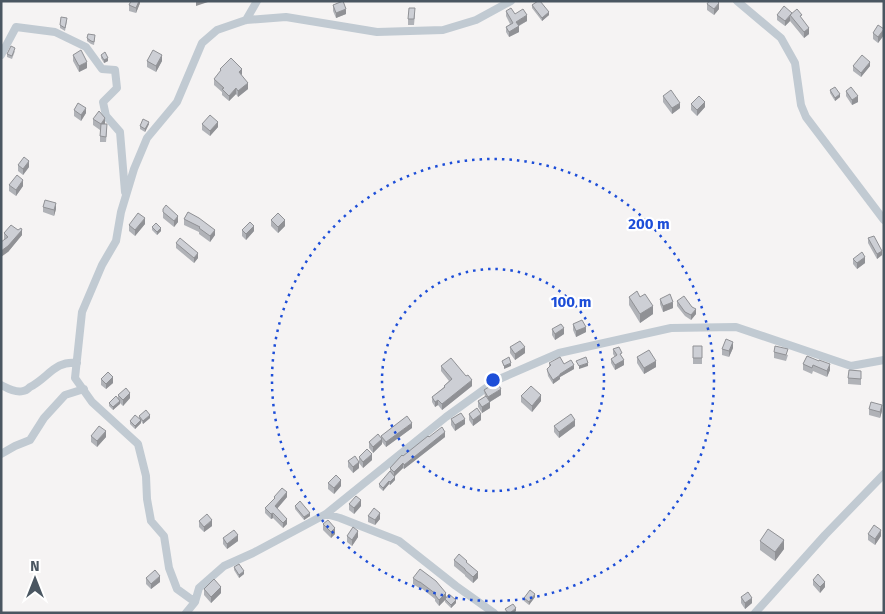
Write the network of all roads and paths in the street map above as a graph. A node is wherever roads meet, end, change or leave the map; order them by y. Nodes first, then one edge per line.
1 (257, 1) edge
2 (511, 1) edge
3 (737, 1) edge
4 (246, 20) junction
5 (1, 55) edge
6 (125, 200) junction
7 (884, 220) edge
8 (884, 360) edge
9 (77, 364) junction
10 (1, 385) edge
11 (84, 390) junction
12 (1, 454) edge
13 (884, 474) edge
14 (326, 514) junction
15 (195, 602) junction
16 (186, 613) edge
17 (494, 613) edge
18 (755, 613) edge

1 - 4 street
2 - 4 street
3 - 7 street
4 - 6 street
5 - 6 street
6 - 9 street
8 - 14 street
9 - 10 street
9 - 11 street
11 - 12 street
11 - 15 street
13 - 18 street
14 - 15 street
14 - 17 street
15 - 16 street

